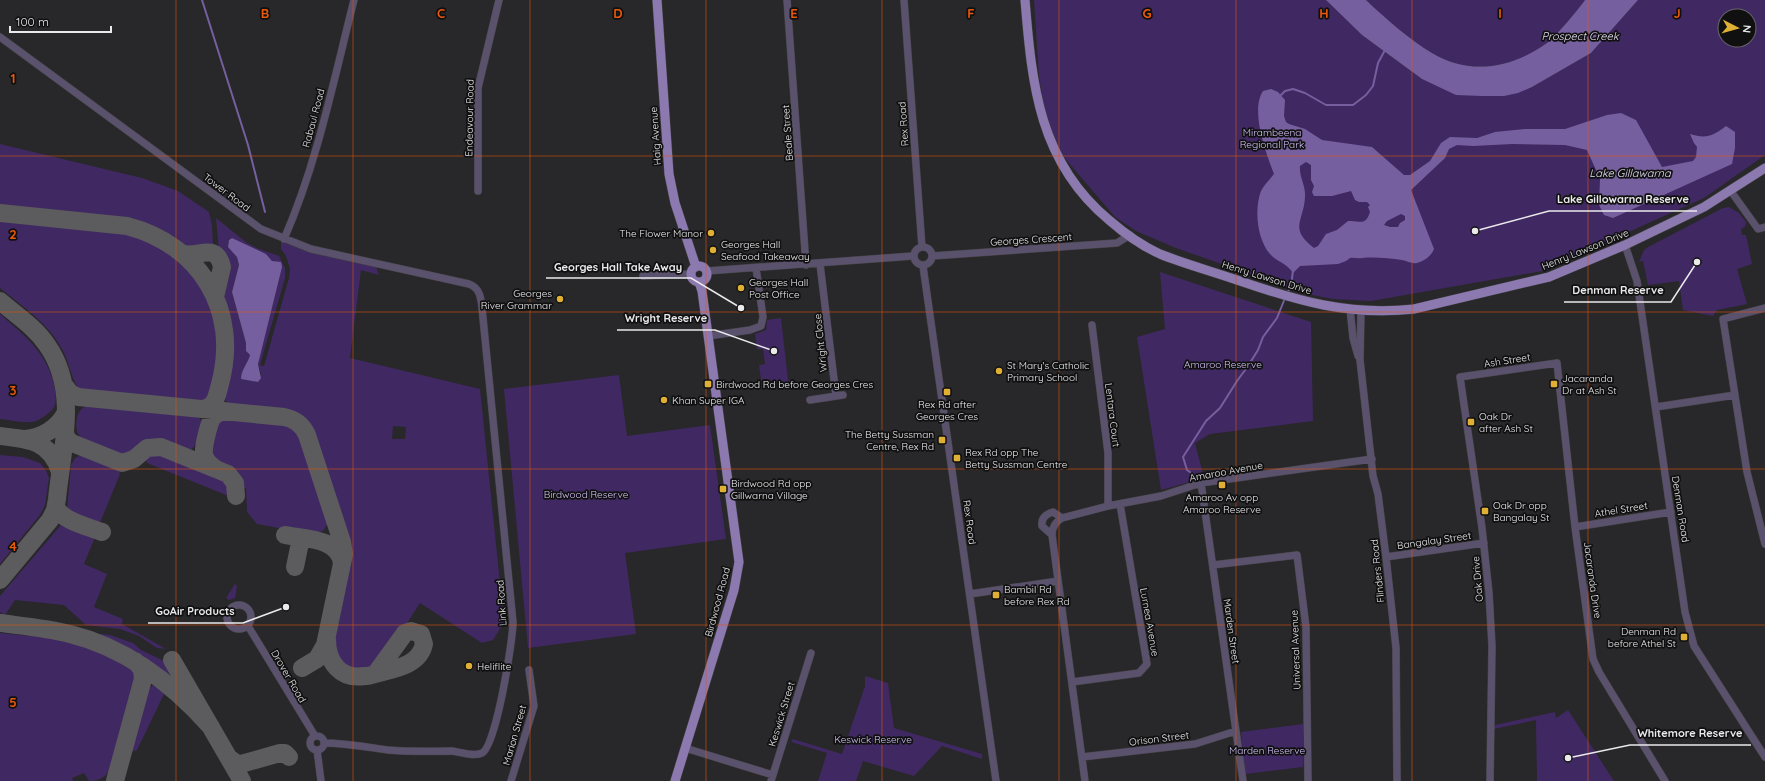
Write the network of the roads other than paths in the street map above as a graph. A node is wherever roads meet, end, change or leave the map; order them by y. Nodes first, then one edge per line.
1 (354, 0) edge
2 (499, 0) edge
3 (656, 0) edge
4 (787, 0) edge
5 (904, 0) edge
6 (1025, 0) edge
7 (0, 37) edge
8 (1765, 168) edge
9 (1730, 190) junction
10 (478, 191) dead end
11 (1765, 227) edge
12 (1130, 235) junction
13 (284, 239) junction
14 (1626, 245) junction
15 (922, 247) junction
16 (913, 256) junction
17 (932, 256) junction
18 (820, 264) junction
19 (806, 265) junction
20 (923, 266) junction
21 (756, 268) junction
22 (693, 271) junction
23 (707, 272) junction
24 (643, 276) dead end
25 (699, 282) junction
26 (477, 289) joint
27 (1765, 308) edge
28 (1350, 309) junction
29 (1361, 311) junction
30 (1092, 325) dead end
31 (708, 336) junction
32 (1360, 360) junction
33 (1557, 363) joint
34 (1460, 377) joint
35 (1735, 395) junction
36 (810, 400) dead end
37 (1656, 407) junction
38 (1372, 459) junction
39 (1201, 483) junction
40 (1120, 504) junction
41 (1108, 506) junction
42 (1671, 512) junction
43 (1062, 518) junction
44 (1575, 527) junction
45 (1052, 535) junction
46 (1484, 543) junction
47 (1765, 544) edge
48 (1386, 557) junction
49 (1212, 565) junction
50 (1058, 581) junction
51 (970, 594) junction
52 (248, 626) dead end
53 (811, 653) dead end
54 (529, 670) dead end
55 (1072, 682) junction
56 (1236, 731) junction
57 (315, 736) junction
58 (324, 743) junction
59 (685, 748) junction
60 (317, 750) junction
61 (1082, 757) junction
62 (1765, 757) edge
63 (772, 778) edge
64 (321, 781) edge
65 (511, 781) edge
66 (675, 781) edge
67 (996, 781) edge
68 (1085, 781) edge
69 (1243, 781) edge
70 (1308, 781) edge
71 (1397, 781) edge
72 (1490, 781) edge
73 (1665, 781) edge

1 - 13 street, Rabaul Road
2 - 10 street, Endeavour Road
3 - 22 main road, Haig Avenue
4 - 19 street, Beale Street
5 - 15 street, Rex Road
6 - 12 main road, Henry Lawson Drive
7 - 13 street, Tower Road
8 - 9 main road, Henry Lawson Drive
9 - 11 street
9 - 14 main road, Henry Lawson Drive
12 - 17 street, Georges Crescent
12 - 28 main road, Henry Lawson Drive
13 - 26 street, Tower Road
14 - 29 main road, Henry Lawson Drive
14 - 37 street, Denman Road
15 - 16 street
15 - 17 street
16 - 18 street
16 - 20 street
17 - 20 street
18 - 19 street
18 - 36 street, Wright Close
19 - 21 street
20 - 51 street, Rex Road
21 - 23 street
21 - 31 street
22 - 23 main road
22 - 24 street
22 - 25 main road
23 - 25 main road
25 - 31 main road, Birdwood Road
26 - 58 street, Link Road
27 - 35 street
28 - 29 main road, Henry Lawson Drive
28 - 32 street, Flinders Road
29 - 32 street, Flinders Road
30 - 41 street, Lentara Court
31 - 59 main road, Birdwood Road
32 - 38 street, Flinders Road
33 - 34 street, Ash Street
33 - 44 street, Jacaranda Drive
34 - 46 street, Oak Drive
35 - 37 street
35 - 47 street
37 - 42 street, Denman Road
38 - 39 street, Amaroo Avenue
38 - 48 street, Flinders Road
39 - 40 street, Amaroo Avenue
39 - 49 street, Marden Street
40 - 41 street, Amaroo Avenue
40 - 55 street, Lurnea Avenue
41 - 43 street, Amaroo Avenue
42 - 44 street, Athel Street
42 - 62 street, Denman Road
43 - 45 street
43 - 45 street, Amaroo Avenue
44 - 73 street, Jacaranda Drive
45 - 50 street, Amaroo Avenue
46 - 48 street, Bangalay Street
46 - 72 street, Oak Drive
48 - 71 street, Flinders Road
49 - 56 street, Marden Street
49 - 70 street, Universal Avenue
50 - 51 street
50 - 55 street, Amaroo Avenue
51 - 67 street, Rex Road
52 - 57 street, Drover Road
53 - 63 street, Keswick Street
54 - 65 street, Marion Street
55 - 61 street, Amaroo Avenue
56 - 61 street, Orison Street
56 - 69 street, Marden Street
57 - 58 street
57 - 60 street
58 - 60 street
59 - 63 street
59 - 66 main road, Birdwood Road
60 - 64 street
61 - 68 street, Amaroo Avenue

